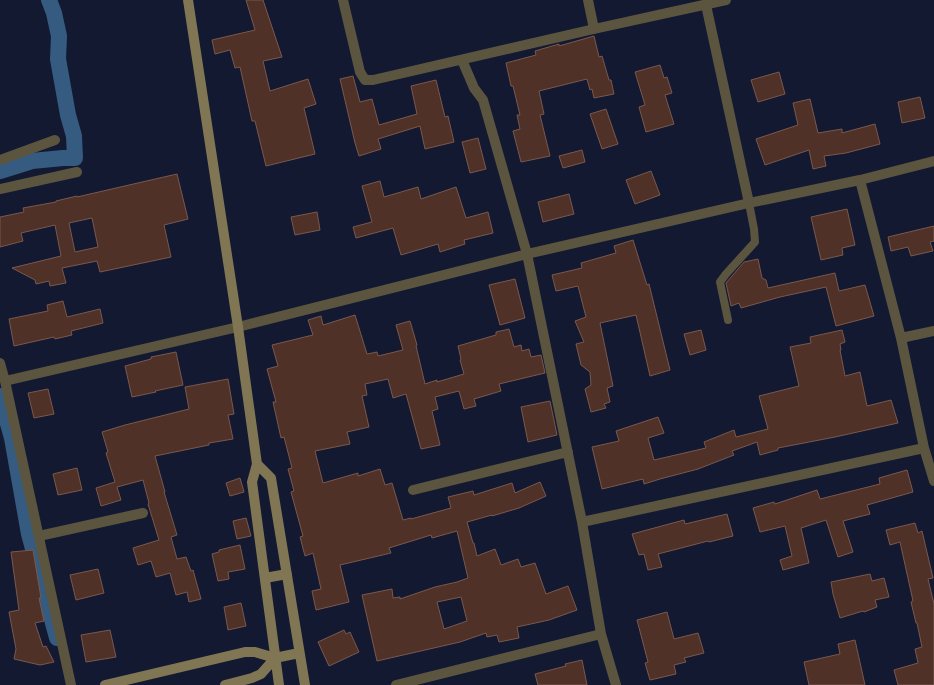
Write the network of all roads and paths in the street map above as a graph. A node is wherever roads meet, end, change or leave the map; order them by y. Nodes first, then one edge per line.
1 (188, 0) edge
2 (343, 0) edge
3 (588, 0) edge
4 (726, 0) edge
5 (706, 4) junction
6 (594, 29) junction
7 (462, 60) junction
8 (55, 140) dead end
9 (0, 160) edge
10 (934, 161) edge
11 (77, 172) dead end
12 (860, 180) junction
13 (0, 189) edge
14 (749, 203) junction
15 (527, 254) junction
16 (728, 320) dead end
17 (238, 327) junction
18 (934, 331) edge
19 (901, 338) junction
20 (0, 363) edge
21 (5, 382) junction
22 (924, 448) junction
23 (568, 452) junction
24 (256, 464) junction
25 (934, 480) edge
26 (413, 490) dead end
27 (143, 513) dead end
28 (582, 522) junction
29 (39, 536) junction
30 (287, 574) junction
31 (264, 578) junction
32 (602, 634) junction
33 (299, 653) junction
34 (275, 658) junction
35 (71, 685) edge
36 (104, 685) edge
37 (225, 685) edge
38 (279, 685) edge
39 (305, 685) edge
40 (396, 685) edge
41 (616, 685) edge

1 - 17 street
2 - 7 street
3 - 6 street
4 - 5 street
5 - 6 street
5 - 14 street
6 - 7 street
7 - 15 street
8 - 9 street
10 - 12 street
11 - 13 street
12 - 14 street
12 - 19 street
14 - 15 street
14 - 16 lane
15 - 17 street
15 - 23 street
17 - 21 street
17 - 24 street
18 - 19 street
19 - 22 street
20 - 21 street
21 - 29 street
22 - 25 street
22 - 28 street
23 - 26 street
23 - 28 street
24 - 30 street
24 - 31 street
27 - 29 street
28 - 32 street
29 - 35 street
30 - 31 street
30 - 33 street
31 - 34 street
32 - 40 street
32 - 41 street
33 - 34 street
33 - 39 street
34 - 36 street
34 - 37 street
34 - 38 street

